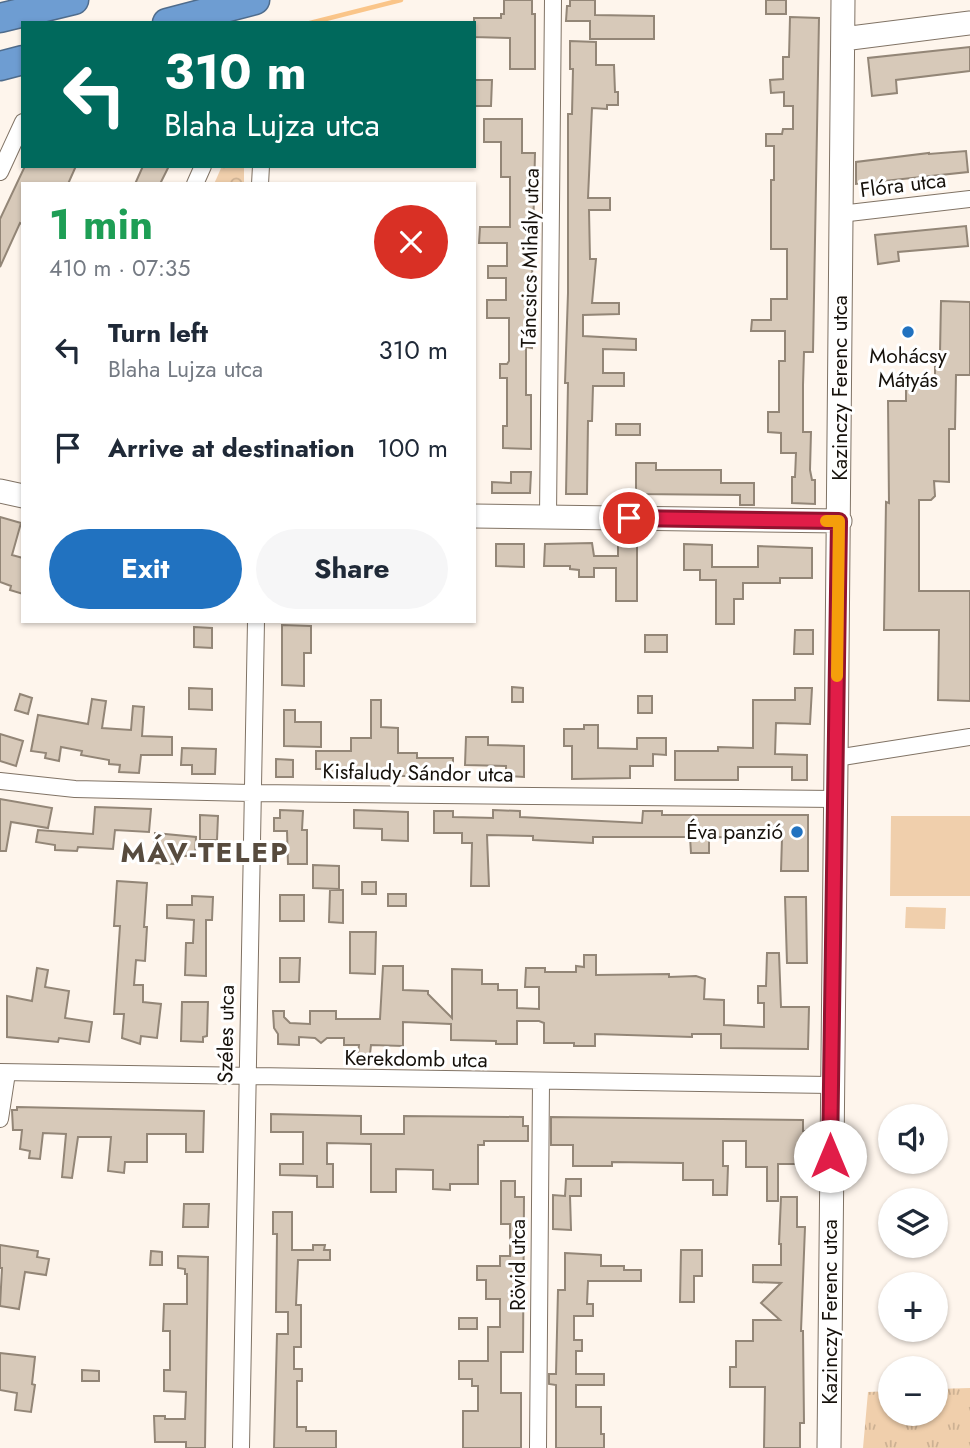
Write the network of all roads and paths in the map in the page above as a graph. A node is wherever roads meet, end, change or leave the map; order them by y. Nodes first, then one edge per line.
1 (74, 0) edge
2 (255, 0) edge
3 (553, 0) edge
4 (843, 0) edge
5 (0, 18) edge
6 (175, 21) edge
7 (970, 23) edge
8 (843, 39) junction
9 (21, 61) edge
10 (0, 66) edge
11 (21, 126) edge
12 (0, 172) edge
13 (970, 199) edge
14 (840, 214) junction
15 (0, 491) edge
16 (21, 496) edge
17 (476, 516) edge
18 (548, 517) junction
19 (839, 521) junction
20 (256, 623) edge
21 (970, 737) edge
22 (836, 758) junction
23 (0, 781) edge
24 (251, 793) junction
25 (835, 799) junction
26 (3, 1073) edge
27 (246, 1077) junction
28 (541, 1082) junction
29 (831, 1086) junction
30 (0, 1119) edge
31 (241, 1448) edge
32 (538, 1448) edge
33 (829, 1448) edge

1 - 5 highway
2 - 6 highway
3 - 18 street, Táncsics Mihály utca
4 - 8 street, Kazinczy Ferenc utca
7 - 8 street
8 - 14 street, Kazinczy Ferenc utca
9 - 10 highway
11 - 12 street
13 - 14 street, Flóra utca
14 - 19 street, Kazinczy Ferenc utca
15 - 16 street
17 - 18 street
18 - 19 street
19 - 22 street, Kazinczy Ferenc utca
20 - 24 street, Széles utca
21 - 22 street
22 - 25 street, Kazinczy Ferenc utca
23 - 24 street, Kisfaludy Sándor utca
24 - 25 street, Kisfaludy Sándor utca
24 - 27 street, Széles utca
25 - 29 street, Kazinczy Ferenc utca
26 - 27 street, Kerekdomb utca
26 - 30 street
27 - 28 street, Kerekdomb utca
27 - 31 street, Széles utca
28 - 29 street, Kerekdomb utca
28 - 32 street, Rövid utca
29 - 33 street, Kazinczy Ferenc utca

